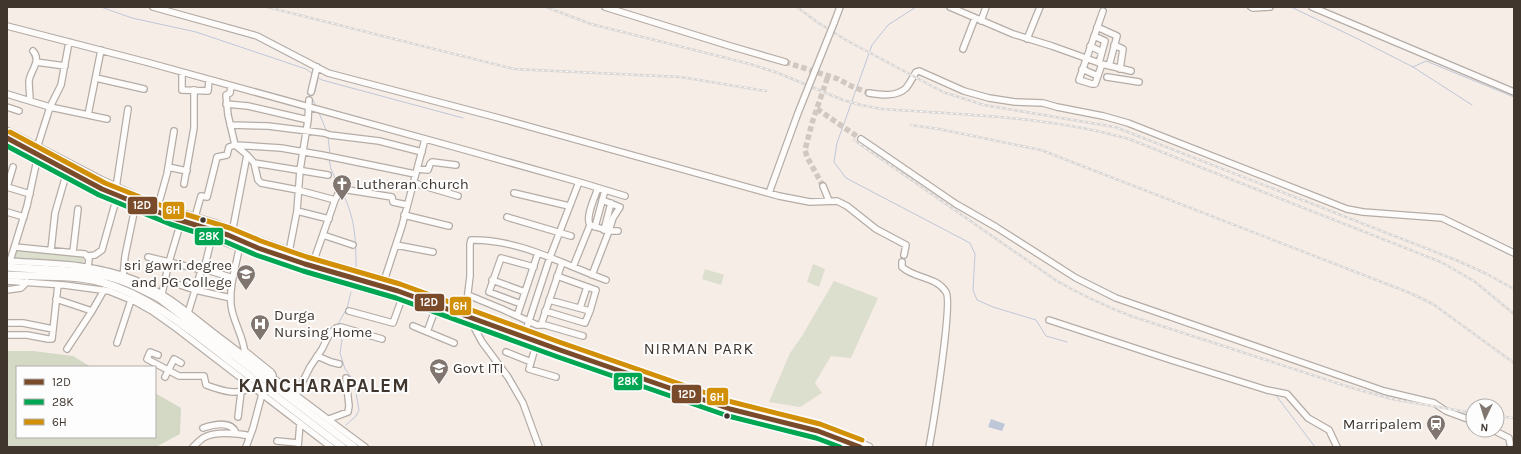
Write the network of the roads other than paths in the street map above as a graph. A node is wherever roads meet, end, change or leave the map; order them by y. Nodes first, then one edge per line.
1 (153, 7) edge
2 (605, 7) edge
3 (840, 7) edge
4 (950, 7) edge
5 (986, 7) edge
6 (1040, 7) edge
7 (1251, 7) edge
8 (1258, 7) edge
9 (1270, 7) edge
10 (1312, 7) edge
11 (1321, 7) edge
12 (1103, 11) dead end
13 (978, 19) junction
14 (7, 26) edge
15 (1097, 27) junction
16 (1094, 36) junction
17 (1027, 39) junction
18 (69, 42) junction
19 (1114, 45) junction
20 (1090, 46) junction
21 (963, 49) dead end
22 (101, 50) junction
23 (33, 51) dead end
24 (1102, 52) junction
25 (1086, 58) junction
26 (36, 62) junction
27 (785, 62) tunnel mouth
28 (1100, 64) junction
29 (65, 66) junction
30 (1112, 67) junction
31 (1082, 69) junction
32 (1120, 69) junction
33 (1131, 71) dead end
34 (182, 72) junction
35 (316, 73) junction
36 (1098, 76) junction
37 (96, 78) junction
38 (209, 80) junction
39 (1139, 82) dead end
40 (231, 86) junction
41 (144, 88) dead end
42 (1514, 88) edge
43 (194, 90) junction
44 (311, 92) dead end
45 (1514, 92) edge
46 (870, 93) tunnel mouth
47 (7, 94) edge
48 (310, 100) dead end
49 (30, 101) junction
50 (226, 104) junction
51 (7, 107) edge
52 (50, 107) junction
53 (308, 107) junction
54 (128, 108) dead end
55 (18, 111) dead end
56 (88, 115) junction
57 (107, 119) dead end
58 (308, 120) junction
59 (230, 125) junction
60 (7, 131) edge
61 (174, 131) dead end
62 (306, 131) junction
63 (7, 138) edge
64 (425, 139) junction
65 (861, 139) tunnel mouth
66 (7, 144) edge
67 (235, 145) junction
68 (37, 148) junction
69 (303, 152) junction
70 (422, 152) junction
71 (247, 155) junction
72 (37, 160) junction
73 (254, 163) junction
74 (456, 165) dead end
75 (13, 167) dead end
76 (168, 167) junction
77 (300, 170) junction
78 (187, 171) junction
79 (416, 171) junction
80 (66, 175) junction
81 (328, 175) dead end
82 (579, 182) junction
83 (414, 183) junction
84 (184, 184) dead end
85 (823, 186) tunnel mouth
86 (7, 187) edge
87 (116, 188) junction
88 (598, 188) junction
89 (298, 190) junction
90 (605, 190) junction
91 (514, 193) dead end
92 (769, 193) junction
93 (30, 194) junction
94 (458, 196) dead end
95 (625, 196) dead end
96 (116, 200) junction
97 (336, 200) junction
98 (602, 200) junction
99 (829, 201) junction
100 (611, 203) junction
101 (406, 205) junction
102 (158, 206) junction
103 (569, 206) junction
104 (135, 208) junction
105 (78, 209) dead end
106 (297, 211) junction
107 (7, 212) edge
108 (404, 215) junction
109 (24, 217) junction
110 (195, 217) junction
111 (507, 217) dead end
112 (329, 219) junction
113 (180, 225) junction
114 (449, 226) dead end
115 (593, 226) junction
116 (606, 230) junction
117 (559, 232) junction
118 (618, 232) dead end
119 (232, 234) junction
120 (323, 235) junction
121 (571, 236) dead end
122 (212, 237) junction
123 (241, 241) junction
124 (353, 245) dead end
125 (396, 245) junction
126 (15, 247) junction
127 (51, 250) junction
128 (73, 252) junction
129 (289, 252) junction
130 (433, 252) dead end
131 (1514, 253) edge
132 (538, 254) junction
133 (904, 254) dead end
134 (88, 256) junction
135 (148, 257) dead end
136 (550, 257) junction
137 (314, 260) junction
138 (170, 261) junction
139 (902, 262) dead end
140 (8, 263) edge
141 (562, 263) junction
142 (88, 266) junction
143 (534, 267) junction
144 (573, 267) junction
145 (203, 270) junction
146 (7, 275) edge
147 (592, 275) junction
148 (557, 276) junction
149 (123, 277) junction
150 (234, 278) junction
151 (165, 280) junction
152 (492, 280) junction
153 (606, 280) dead end
154 (7, 281) edge
155 (384, 281) junction
156 (27, 282) junction
157 (58, 285) junction
158 (587, 287) junction
159 (7, 290) edge
160 (104, 290) junction
161 (195, 290) junction
162 (525, 292) junction
163 (468, 295) junction
164 (231, 298) junction
165 (402, 298) junction
166 (56, 299) junction
167 (131, 300) junction
168 (549, 300) junction
169 (157, 302) junction
170 (521, 304) junction
171 (580, 308) junction
172 (435, 310) junction
173 (92, 311) junction
174 (349, 311) dead end
175 (545, 311) junction
176 (590, 311) junction
177 (188, 312) junction
178 (468, 316) junction
179 (518, 316) junction
180 (1049, 320) dead end
181 (528, 321) junction
182 (7, 322) edge
183 (541, 325) junction
184 (413, 326) dead end
185 (53, 329) junction
186 (427, 332) junction
187 (525, 333) junction
188 (7, 335) edge
189 (583, 336) dead end
190 (382, 339) dead end
191 (117, 343) dead end
192 (454, 343) dead end
193 (536, 345) junction
194 (66, 349) dead end
195 (506, 352) dead end
196 (245, 354) junction
197 (158, 355) dead end
198 (317, 356) junction
199 (531, 362) junction
200 (181, 363) dead end
201 (339, 364) dead end
202 (168, 370) junction
203 (165, 377) dead end
204 (556, 377) dead end
205 (346, 378) dead end
206 (267, 385) junction
207 (254, 388) junction
208 (240, 392) junction
209 (296, 395) junction
210 (238, 417) dead end
211 (1465, 418) edge
212 (329, 419) junction
213 (300, 423) junction
214 (203, 428) dead end
215 (236, 433) junction
216 (250, 436) junction
217 (1505, 436) edge
218 (277, 441) dead end
219 (1510, 444) dead end
220 (298, 445) edge
221 (193, 447) edge
222 (246, 447) edge
223 (331, 447) edge
224 (342, 447) edge
225 (354, 447) edge
226 (365, 447) edge
227 (539, 447) edge
228 (850, 447) edge
229 (860, 447) edge
230 (869, 447) edge
231 (929, 447) edge
232 (1337, 447) edge

1 - 35 street
2 - 27 street
3 - 92 street, bridge
4 - 13 street
5 - 13 street
6 - 17 street
7 - 8 street
8 - 9 street
10 - 45 street
11 - 42 street
12 - 15 street
13 - 17 street
13 - 21 street
14 - 18 street
15 - 16 street
15 - 19 street
16 - 20 street
16 - 24 street
17 - 25 street
18 - 22 street
18 - 29 street
19 - 30 street
19 - 32 street
20 - 24 street
20 - 25 street
22 - 34 street
22 - 37 street
23 - 26 street
24 - 28 street
25 - 28 street
25 - 31 street
26 - 29 street
26 - 49 street
28 - 30 street
28 - 36 street
29 - 52 street
30 - 32 street
30 - 39 street
31 - 36 street
31 - 36 street
32 - 33 street
34 - 38 street
34 - 43 street
35 - 44 street
35 - 92 street
37 - 41 street
37 - 56 street
38 - 40 street
38 - 43 street
40 - 50 street
40 - 53 street
43 - 78 street
46 - 131 street
47 - 49 street
48 - 53 street
49 - 52 street
50 - 58 street
50 - 59 street
51 - 55 street
52 - 56 street
52 - 68 street
53 - 58 street
53 - 64 street
54 - 87 street
56 - 57 street
58 - 62 street
59 - 62 street
59 - 67 street
60 - 68 main road
61 - 76 street
62 - 69 street
62 - 70 street
63 - 119 main road
64 - 70 street
64 - 82 street
65 - 211 street
66 - 72 main road
67 - 69 street
67 - 71 street
67 - 110 street
68 - 87 main road
69 - 77 street
69 - 79 street
70 - 79 street
71 - 73 street
71 - 119 street
72 - 80 main road
72 - 93 street
73 - 77 street
73 - 89 street
74 - 79 street
75 - 86 street
76 - 78 street
76 - 102 street
77 - 81 street
77 - 89 street
78 - 84 street
79 - 83 street
80 - 96 main road
80 - 127 street
82 - 88 street
82 - 103 street
83 - 94 street
83 - 101 street
85 - 99 street
86 - 93 street
87 - 102 main road
88 - 90 street
88 - 115 street
89 - 97 street
89 - 106 street
90 - 95 street
90 - 98 street
91 - 103 street
92 - 99 street
93 - 109 street
96 - 104 main road
96 - 134 street
97 - 101 street
97 - 112 street
98 - 100 street
98 - 115 street
99 - 133 street
100 - 116 street
100 - 116 street
101 - 108 street
102 - 110 main road
103 - 117 street
104 - 113 main road
104 - 149 street
105 - 128 street
106 - 112 street
106 - 129 street
107 - 109 street
108 - 114 street
108 - 125 street
109 - 126 street
110 - 119 main road
111 - 117 street
112 - 120 street
113 - 122 main road
113 - 138 street
115 - 116 street
115 - 144 street
116 - 118 street
116 - 147 street
117 - 121 street
117 - 136 street
119 - 123 main road
120 - 124 street
120 - 137 street
122 - 123 main road
122 - 145 street
123 - 129 main road
123 - 150 street
123 - 165 main road
123 - 178 main road
125 - 130 street
125 - 155 street
126 - 127 street
126 - 140 street
127 - 128 street
128 - 134 street
129 - 137 main road
132 - 136 street
132 - 143 street
132 - 163 street
134 - 142 street
135 - 138 street
136 - 141 street
136 - 181 street
137 - 155 main road
138 - 145 street
138 - 151 street
139 - 231 street
140 - 142 street
140 - 169 main road
141 - 144 street
141 - 148 street
142 - 149 street
143 - 152 street
143 - 162 street
144 - 147 street
145 - 150 street
145 - 161 street
146 - 169 main road
147 - 153 street
148 - 158 street
148 - 168 street
149 - 169 street
150 - 164 street
151 - 161 street
151 - 169 street
152 - 162 street
152 - 170 street
154 - 156 street
155 - 178 main road
156 - 157 street
156 - 159 street
157 - 160 street
157 - 166 street
158 - 171 street
158 - 176 street
160 - 167 street
160 - 173 street
161 - 164 street
161 - 177 street
162 - 170 street
163 - 178 street
163 - 179 street
164 - 196 street
165 - 172 main road
165 - 174 street
166 - 173 street
166 - 185 street
167 - 169 street
167 - 191 street
168 - 171 street
168 - 175 street
169 - 177 street
169 - 206 main road
169 - 207 street
170 - 179 street
171 - 176 street
172 - 178 main road
172 - 186 street
173 - 194 street
175 - 176 street
175 - 183 street
177 - 196 street
178 - 187 main road
178 - 193 main road
178 - 227 street
178 - 229 main road
179 - 181 street
180 - 232 street
181 - 183 street
181 - 187 street
182 - 185 street
183 - 189 street
184 - 186 street
185 - 188 street
186 - 192 street
187 - 230 main road
190 - 198 street
193 - 199 street
193 - 228 main road
195 - 199 street
196 - 206 street
197 - 202 street
198 - 201 street
198 - 209 street
199 - 204 street
200 - 202 street
202 - 203 street
202 - 208 street
205 - 212 street
206 - 207 street
206 - 209 street
206 - 213 street
206 - 216 street
206 - 224 main road
206 - 225 main road
207 - 208 street
208 - 210 street
209 - 212 street
212 - 226 street
213 - 220 street
213 - 223 street
214 - 215 street
215 - 216 street
215 - 221 street
216 - 222 street
217 - 219 street
218 - 220 street

